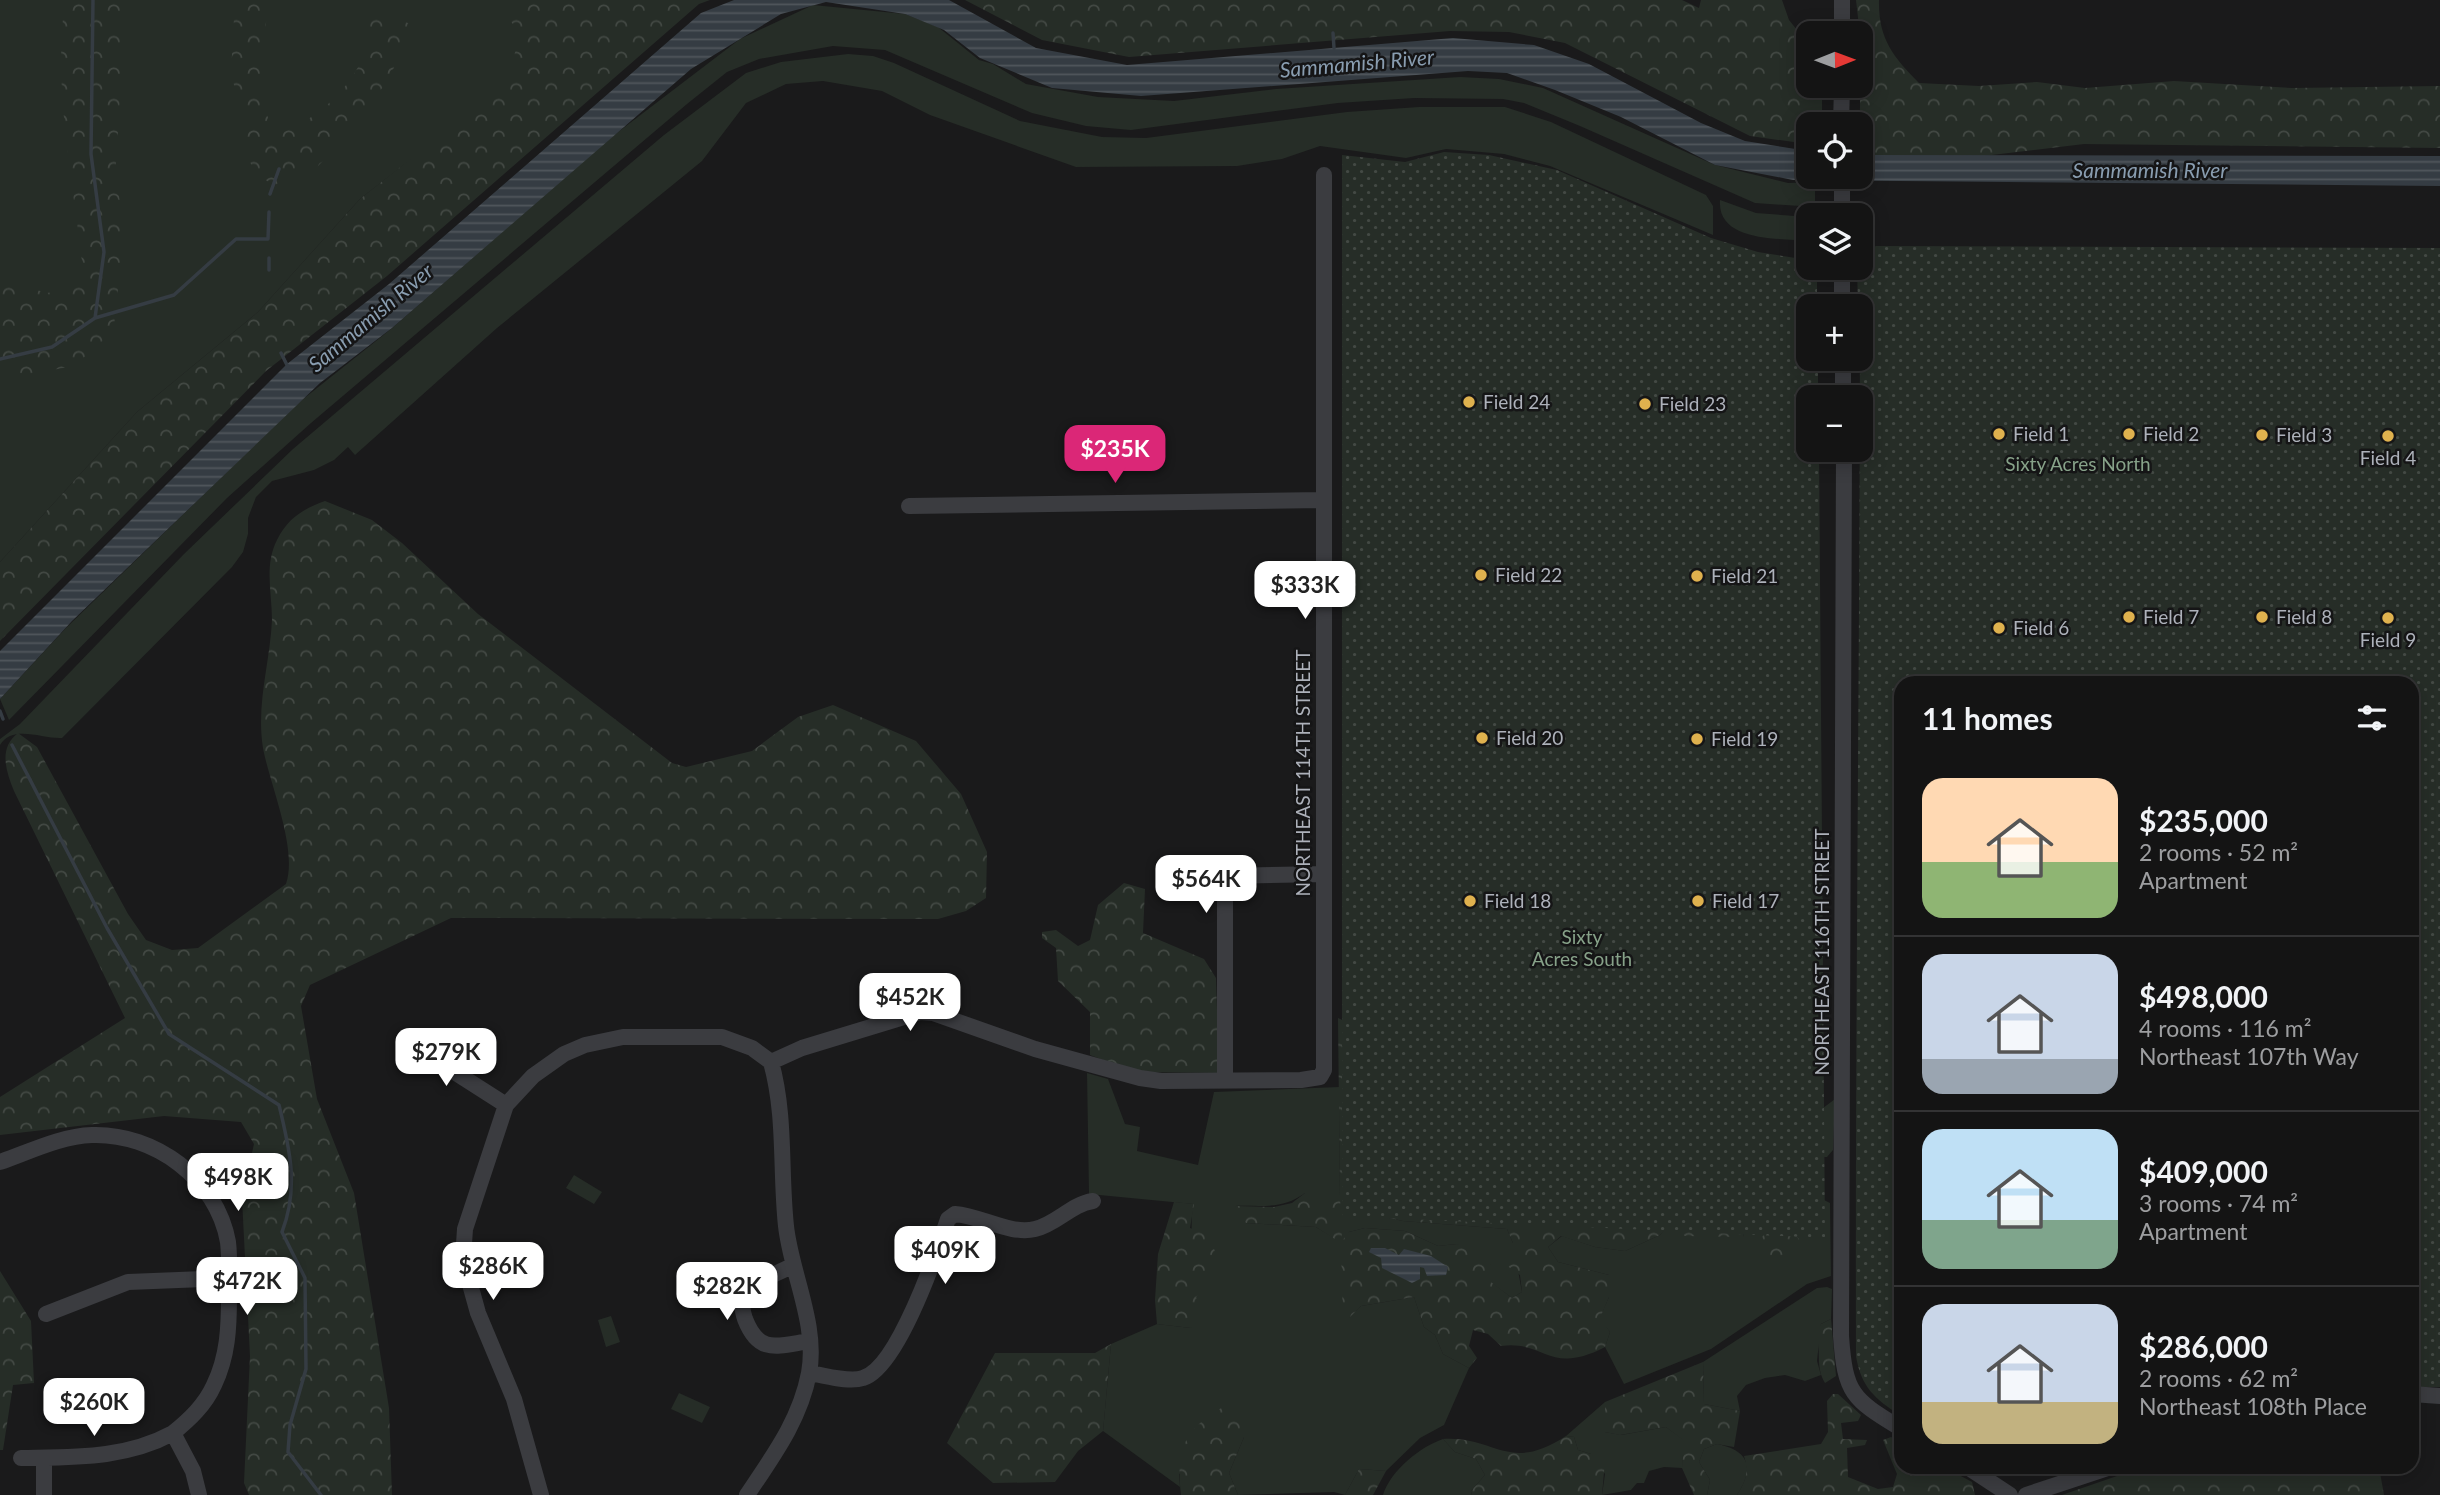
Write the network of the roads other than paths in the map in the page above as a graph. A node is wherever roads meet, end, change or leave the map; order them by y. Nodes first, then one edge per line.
1 (1842, 0) edge
2 (1842, 21) edge
3 (1324, 174) dead end
4 (1844, 462) edge
5 (1323, 500) junction
6 (909, 506) dead end
7 (1324, 874) junction
8 (406, 1041) dead end
9 (771, 1062) junction
10 (1225, 1081) junction
11 (506, 1105) junction
12 (0, 1162) edge
13 (1093, 1201) dead end
14 (792, 1266) junction
15 (229, 1278) junction
16 (46, 1314) dead end
17 (808, 1340) junction
18 (809, 1373) junction
19 (2419, 1394) edge
20 (2440, 1396) edge
21 (1894, 1424) edge
22 (173, 1433) junction
23 (21, 1458) dead end
24 (44, 1458) junction
25 (1978, 1474) edge
26 (2090, 1474) edge
27 (44, 1495) edge
28 (199, 1495) edge
29 (541, 1495) edge
30 (747, 1495) edge
31 (2010, 1495) edge
32 (2026, 1495) edge

1 - 2 street
3 - 5 street, NORTHEAST 114TH STREET
4 - 21 street, NORTHEAST 116TH STREET
5 - 6 street
5 - 7 street, NORTHEAST 114TH STREET
7 - 10 street, NORTHEAST 114TH STREET
7 - 10 street
8 - 11 street
9 - 10 street
9 - 11 street
9 - 14 street
11 - 29 street
12 - 15 street
13 - 18 street
14 - 17 street
14 - 17 street
15 - 16 street
15 - 22 street
17 - 18 street
18 - 30 street
19 - 20 street
22 - 24 street
22 - 28 street
23 - 24 street
24 - 27 street
25 - 31 street
26 - 32 street

